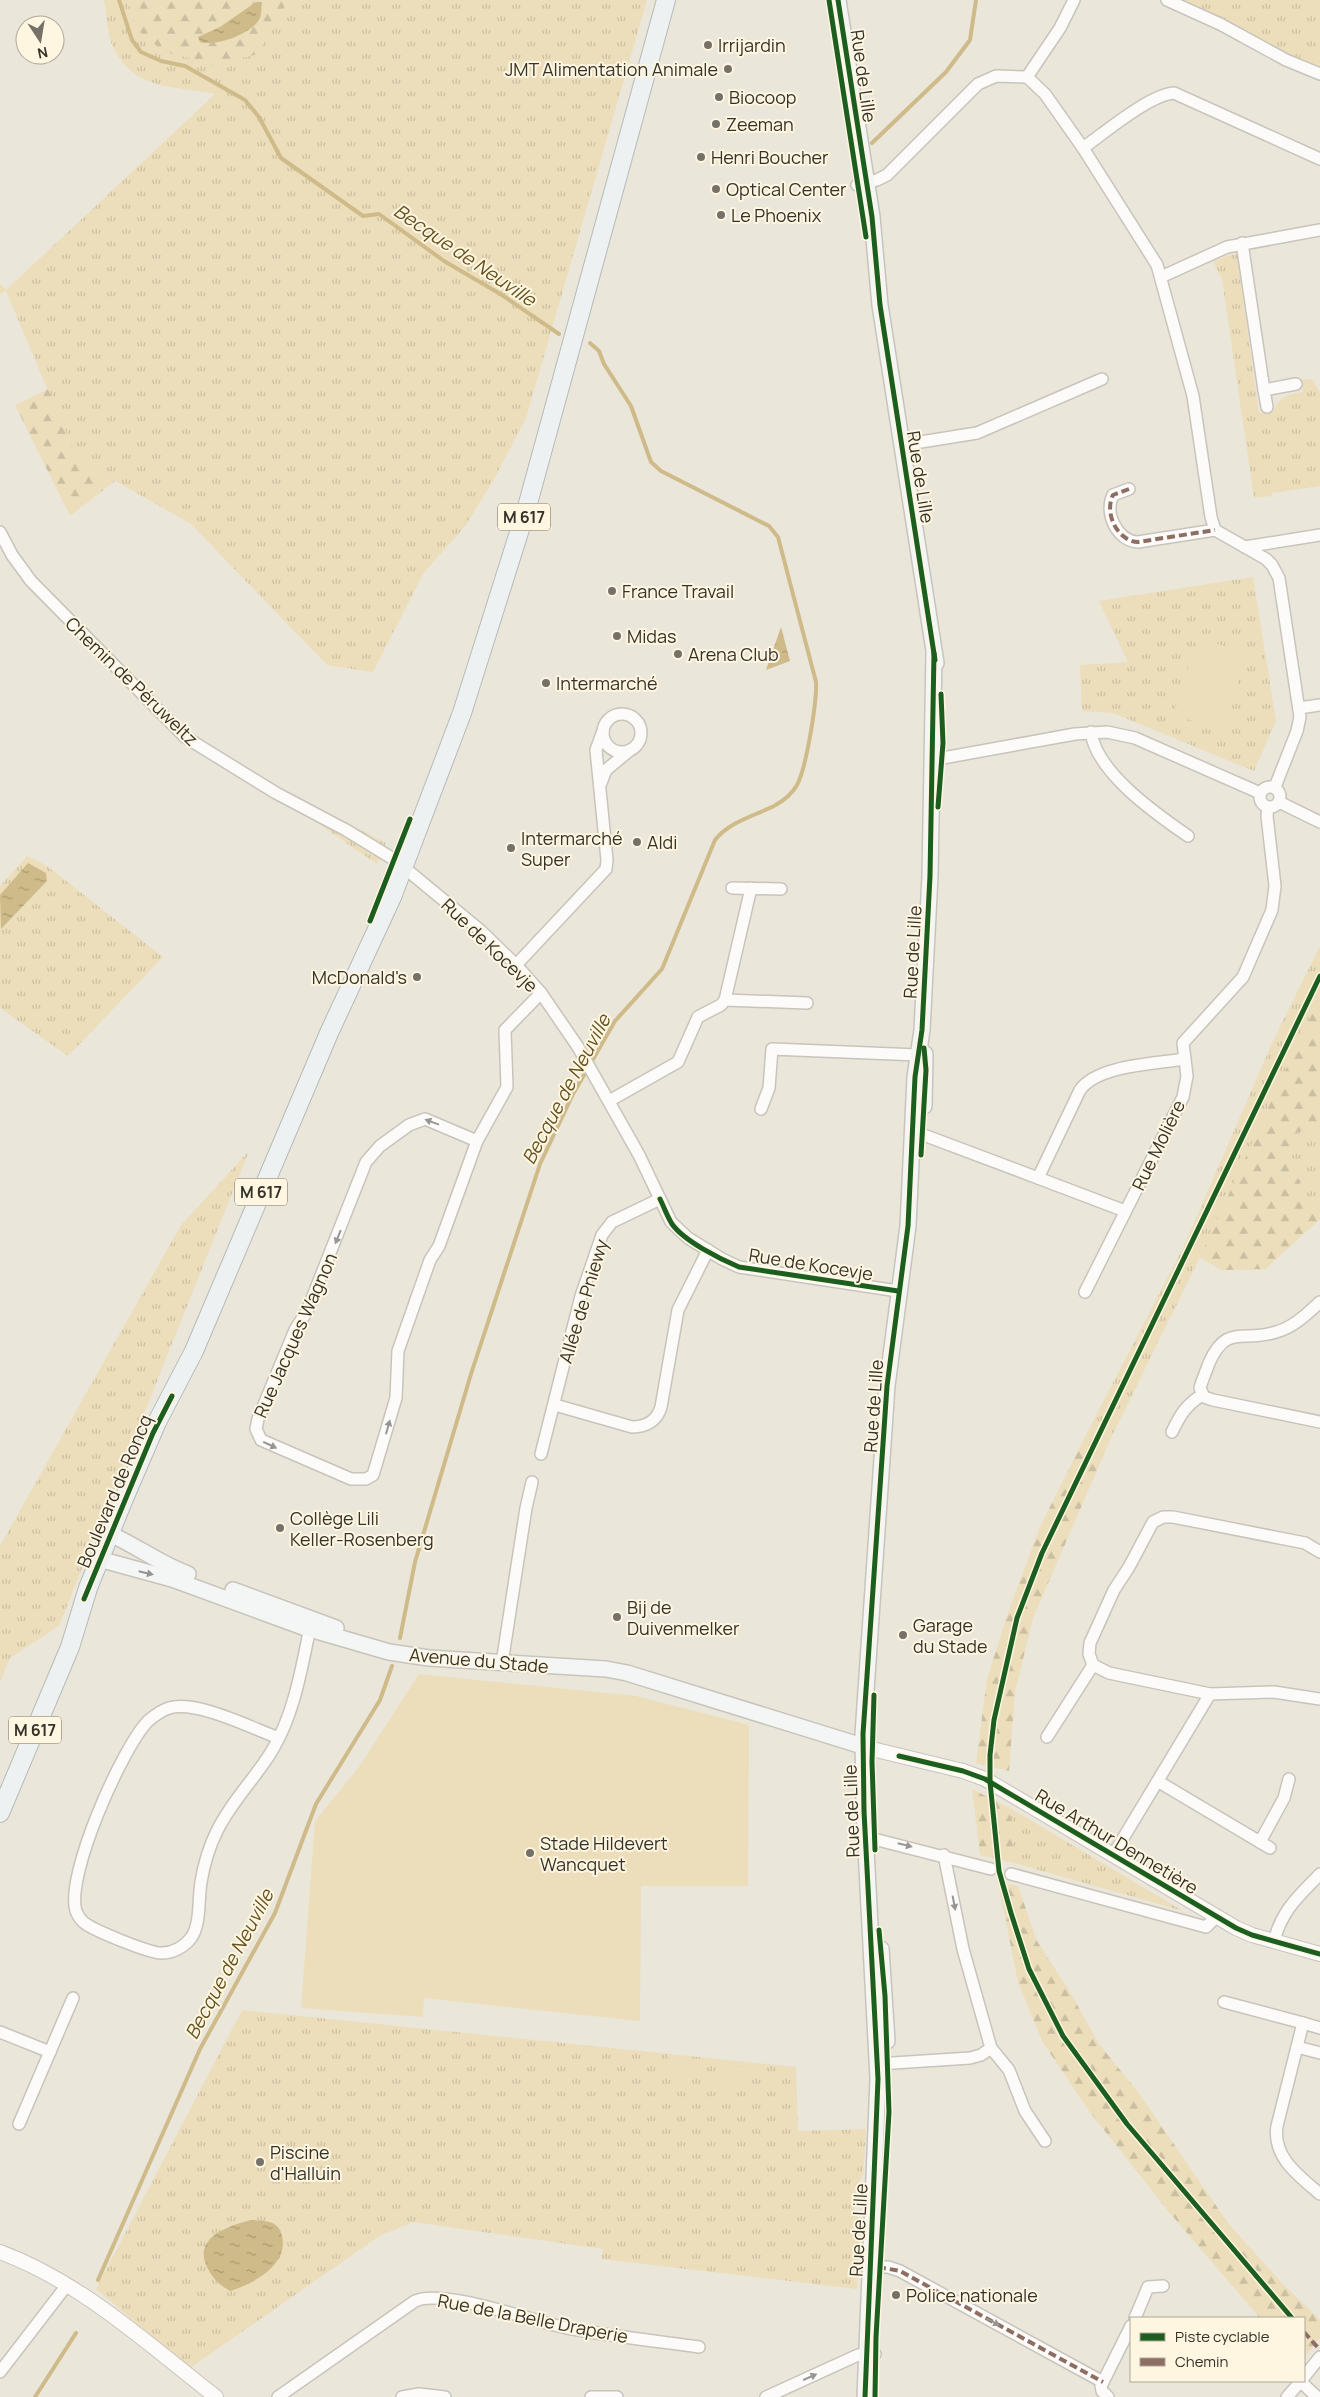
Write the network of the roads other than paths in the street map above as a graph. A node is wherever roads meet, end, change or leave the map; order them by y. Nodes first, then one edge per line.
1 (666, 0) edge
2 (829, 0) edge
3 (838, 0) edge
4 (1074, 0) edge
5 (1167, 0) edge
6 (1320, 74) edge
7 (1027, 77) junction
8 (1083, 148) junction
9 (1320, 159) edge
10 (862, 184) junction
11 (1320, 230) edge
12 (1242, 243) junction
13 (1161, 277) junction
14 (1102, 379) dead end
15 (1296, 384) dead end
16 (1264, 390) junction
17 (1266, 407) dead end
18 (902, 445) junction
19 (1129, 489) dead end
20 (1215, 530) junction
21 (0, 532) edge
22 (1320, 535) edge
23 (1245, 547) junction
24 (1320, 705) edge
25 (1300, 708) junction
26 (602, 731) junction
27 (1091, 732) junction
28 (632, 749) junction
29 (938, 759) junction
30 (601, 783) junction
31 (1274, 787) junction
32 (1260, 794) junction
33 (1274, 804) junction
34 (1320, 822) edge
35 (1188, 836) dead end
36 (399, 864) junction
37 (732, 888) dead end
38 (751, 888) junction
39 (781, 889) dead end
40 (516, 965) junction
41 (541, 993) junction
42 (725, 1000) junction
43 (807, 1004) dead end
44 (922, 1030) junction
45 (918, 1055) junction
46 (1184, 1059) junction
47 (609, 1101) junction
48 (761, 1109) dead end
49 (918, 1133) junction
50 (477, 1141) junction
51 (1038, 1178) junction
52 (660, 1198) junction
53 (1125, 1211) junction
54 (708, 1250) junction
55 (903, 1267) junction
56 (898, 1291) junction
57 (1085, 1292) dead end
58 (1320, 1302) edge
59 (1202, 1395) junction
60 (554, 1405) junction
61 (1320, 1422) edge
62 (1172, 1432) dead end
63 (541, 1454) dead end
64 (532, 1482) dead end
65 (114, 1537) junction
66 (1318, 1547) edge
67 (104, 1561) junction
68 (311, 1624) junction
69 (502, 1663) junction
70 (1093, 1665) junction
71 (1210, 1694) junction
72 (1320, 1699) edge
73 (1047, 1737) dead end
74 (279, 1738) junction
75 (868, 1748) junction
76 (1289, 1779) dead end
77 (1159, 1782) junction
78 (0, 1813) edge
79 (870, 1838) junction
80 (1260, 1842) junction
81 (1270, 1848) dead end
82 (1113, 1855) junction
83 (944, 1856) junction
84 (991, 1869) dead end
85 (1011, 1874) dead end
86 (1320, 1874) edge
87 (1216, 1917) junction
88 (1274, 1941) junction
89 (1320, 1954) edge
90 (73, 1998) dead end
91 (1224, 2002) dead end
92 (1302, 2023) junction
93 (1320, 2028) edge
94 (0, 2032) edge
95 (1297, 2047) junction
96 (990, 2048) junction
97 (50, 2052) junction
98 (1320, 2053) edge
99 (883, 2064) junction
100 (19, 2124) dead end
101 (1045, 2141) dead end
102 (1320, 2194) edge
103 (0, 2252) edge
104 (875, 2267) junction
105 (67, 2285) junction
106 (1163, 2286) dead end
107 (1135, 2317) edge
108 (1130, 2328) edge
109 (699, 2347) dead end
110 (870, 2354) junction
111 (1320, 2357) edge
112 (0, 2372) edge
113 (1305, 2375) edge
114 (1103, 2382) junction
115 (1300, 2382) edge
116 (1304, 2382) edge
117 (216, 2397) edge
118 (278, 2397) edge
119 (402, 2397) edge
120 (445, 2397) edge
121 (591, 2397) edge
122 (617, 2397) edge
123 (766, 2397) edge
124 (865, 2397) edge
125 (875, 2397) edge
126 (1108, 2397) edge
127 (1287, 2397) edge
128 (1316, 2397) edge

1 - 36 main road, Boulevard de Roncq / M 617
2 - 10 main road, Rue de Lille
3 - 10 main road, Rue de Lille
4 - 7 street
5 - 6 street
7 - 8 street
7 - 10 street
8 - 9 street
8 - 13 street
10 - 18 main road, Rue de Lille
11 - 12 street
12 - 13 street
12 - 16 street
13 - 20 street
14 - 18 street
15 - 16 street
16 - 17 street
18 - 29 main road, Rue de Lille
19 - 20 street
20 - 23 street
21 - 36 street, Chemin de Péruweltz
22 - 23 street
23 - 25 street
24 - 25 street
25 - 31 street
26 - 28 street
26 - 28 street
26 - 30 street
27 - 29 street
27 - 32 street
27 - 35 street
28 - 30 street
29 - 44 main road, Rue de Lille
30 - 40 street
31 - 32 street
31 - 33 street
32 - 33 street
33 - 34 street
33 - 46 street, Rue Molière
36 - 40 street, Rue de Kocevje
36 - 65 main road, Boulevard de Roncq / M 617
37 - 38 street
38 - 39 street
38 - 42 street
40 - 41 street, Rue de Kocevje
41 - 47 street, Rue de Kocevje
41 - 50 street, Rue Jacques Wagnon
42 - 43 street
42 - 47 street
44 - 45 main road, Rue de Lille
44 - 49 main road, Rue de Lille
45 - 48 street
45 - 49 main road, Rue de Lille
46 - 51 street
46 - 53 street, Rue Molière
47 - 52 street, Rue de Kocevje
49 - 51 street
49 - 55 main road, Rue de Lille
50 -> 50 street, Rue Jacques Wagnon
51 - 53 street
52 - 54 street, Rue de Kocevje
52 - 60 street, Allée de Pniewy
53 - 57 street, Rue Molière
54 - 56 street, Rue de Kocevje
54 - 60 street
55 - 56 main road, Rue de Lille
55 - 75 main road, Rue de Lille
56 - 75 main road, Rue de Lille
58 - 59 street
59 - 61 street
59 - 62 street
60 - 63 street, Allée de Pniewy
64 - 69 street
65 - 67 main road, Boulevard de Roncq / M 617
65 - 68 main road
66 - 70 street
67 -> 68 main road, Avenue du Stade
67 - 78 main road, Boulevard de Roncq / M 617
68 - 69 main road, Avenue du Stade
68 - 74 street
69 - 75 main road, Avenue du Stade
70 - 71 street
70 - 73 street
71 - 72 street
71 - 77 street
74 - 74 street
75 - 79 main road, Rue de Lille
75 - 82 street, Rue Arthur Dennetière
76 - 80 street
77 - 80 street
77 - 82 street
79 -> 83 street
79 - 99 main road, Rue de Lille
80 - 81 street
82 - 87 street, Rue Arthur Dennetière
83 - 84 street
83 -> 96 street
85 - 87 street, Rue Arthur Dennetière
86 - 88 street
87 - 88 street, Rue Arthur Dennetière
88 - 89 street, Rue Arthur Dennetière
90 - 97 street
91 - 92 street
92 - 93 street
92 - 95 street
94 - 97 street
95 - 98 street
95 - 102 street
96 - 99 street
96 - 101 street
97 - 100 street
99 - 104 main road, Rue de Lille
103 - 105 street
104 - 110 main road, Rue de Lille
104 -> 114 street
105 - 112 street
105 - 117 street
106 - 107 street
108 - 114 street
109 - 118 street, Rue de la Belle Draperie
123 -> 110 street
110 - 124 main road, Rue de Lille
110 - 125 main road, Rue de Lille
111 - 113 street
114 - 126 street
115 - 127 street
116 - 128 street
119 - 120 street
121 - 122 street

